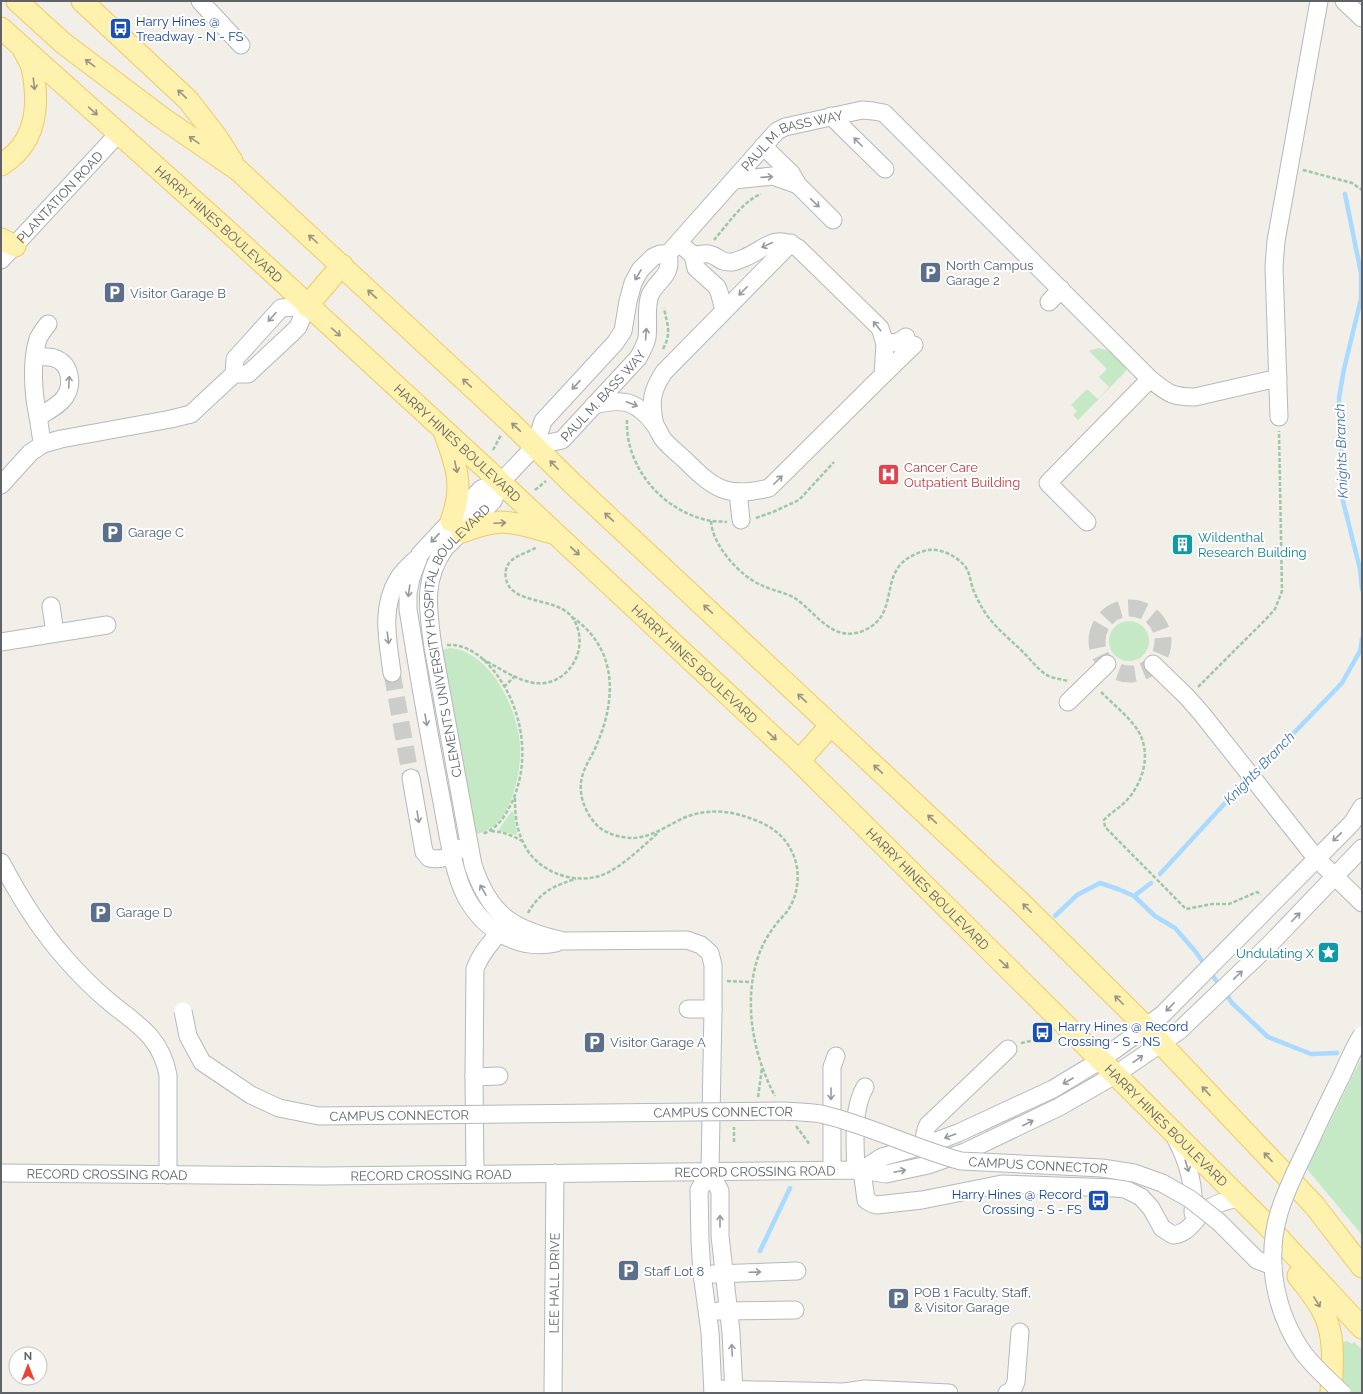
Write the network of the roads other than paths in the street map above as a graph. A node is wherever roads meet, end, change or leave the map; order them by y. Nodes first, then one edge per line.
1 (17, 1) edge
2 (82, 1) edge
3 (200, 1) edge
4 (1319, 1) edge
5 (1344, 1) edge
6 (1362, 18) edge
7 (1, 28) edge
8 (241, 45) dead end
9 (22, 47) junction
10 (831, 116) junction
11 (118, 134) junction
12 (763, 146) junction
13 (1, 165) edge
14 (885, 169) dead end
15 (238, 170) junction
16 (734, 180) junction
17 (798, 185) junction
18 (833, 220) dead end
19 (790, 243) junction
20 (6, 248) edge
21 (673, 248) junction
22 (693, 255) junction
23 (342, 265) junction
24 (1061, 289) junction
25 (1049, 302) dead end
26 (307, 306) junction
27 (724, 310) junction
28 (48, 324) dead end
29 (885, 344) junction
30 (35, 357) junction
31 (234, 374) junction
32 (883, 375) junction
33 (1278, 378) junction
34 (1150, 379) junction
35 (594, 405) junction
36 (42, 414) junction
37 (1279, 417) road end
38 (655, 425) junction
39 (443, 430) junction
40 (43, 444) junction
41 (535, 446) junction
42 (500, 482) junction
43 (1, 485) edge
44 (738, 492) junction
45 (741, 520) road end
46 (1087, 522) dead end
47 (456, 526) junction
48 (549, 539) junction
49 (420, 554) junction
50 (51, 606) dead end
51 (107, 625) dead end
52 (55, 633) junction
53 (1, 642) edge
54 (1107, 664) dead end
55 (1153, 664) dead end
56 (392, 673) tunnel mouth
57 (1068, 702) dead end
58 (831, 725) junction
59 (799, 761) junction
60 (411, 778) tunnel mouth
61 (1362, 807) edge
62 (473, 839) junction
63 (1362, 848) edge
64 (452, 855) junction
65 (1316, 858) junction
66 (1, 862) edge
67 (1335, 877) junction
68 (1362, 903) edge
69 (503, 927) junction
70 (688, 1009) dead end
71 (713, 1009) junction
72 (183, 1011) dead end
73 (1146, 1028) junction
74 (1362, 1035) edge
75 (1161, 1043) junction
76 (1013, 1046) road end
77 (836, 1056) dead end
78 (1101, 1060) junction
79 (1115, 1075) junction
80 (499, 1076) dead end
81 (474, 1077) junction
82 (865, 1087) dead end
83 (1172, 1130) junction
84 (926, 1145) junction
85 (832, 1170) junction
86 (859, 1170) junction
87 (710, 1172) junction
88 (1, 1173) edge
89 (555, 1173) junction
90 (475, 1174) junction
91 (168, 1175) junction
92 (1240, 1198) junction
93 (1314, 1205) junction
94 (1265, 1223) junction
95 (1191, 1225) junction
96 (1362, 1252) edge
97 (1273, 1266) junction
98 (1362, 1267) edge
99 (797, 1271) dead end
100 (724, 1273) junction
101 (702, 1274) junction
102 (729, 1310) junction
103 (795, 1310) dead end
104 (707, 1311) junction
105 (1362, 1328) edge
106 (1020, 1332) dead end
107 (713, 1391) edge
108 (734, 1391) edge
109 (833, 1392) edge
110 (553, 1393) edge
111 (949, 1393) edge
112 (1007, 1393) edge
113 (1330, 1393) edge
114 (1342, 1393) edge

15 -> 1 main road
15 -> 2 main road
3 - 8 street
4 - 33 street
5 - 6 street
7 - 9 main road, HARRY HINES BOULEVARD
9 -> 11 main road, HARRY HINES BOULEVARD
9 -> 13 main road
10 - 12 street, PAUL M. BASS WAY
14 -> 10 street
10 - 24 street, PAUL M. BASS WAY
11 - 20 street, PLANTATION ROAD
11 - 26 main road, HARRY HINES BOULEVARD
12 - 16 street, PAUL M. BASS WAY
12 - 17 street
23 -> 15 main road
16 -> 17 street
16 - 21 street, PAUL M. BASS WAY
17 -> 18 street
19 -> 22 street
19 -> 27 street
29 -> 19 street
21 - 22 street
35 -> 21 street, PAUL M. BASS WAY
21 -> 41 street, PAUL M. BASS WAY
22 - 27 street
23 - 26 main road
41 -> 23 main road
24 - 25 street
24 - 34 street
26 - 31 street
26 -> 31 street
26 -> 39 main road, HARRY HINES BOULEVARD
27 - 38 street
28 - 30 street
29 - 32 street
29 - 32 street
30 - 36 street
36 -> 30 street
31 - 40 street
44 -> 32 street
33 - 34 street
33 - 37 street
34 - 46 street
35 -> 38 street
35 - 41 street, PAUL M. BASS WAY
36 - 40 street
38 - 44 street
39 - 42 main road, HARRY HINES BOULEVARD
39 -> 47 main road
40 - 43 street
41 - 42 street
58 -> 41 main road
42 - 47 street, CLEMENTS UNIVERSITY HOSPITAL BOULEVARD
42 - 48 main road, HARRY HINES BOULEVARD
44 - 45 street
47 -> 48 main road
47 -> 49 street, CLEMENTS UNIVERSITY HOSPITAL BOULEVARD
47 - 62 street, CLEMENTS UNIVERSITY HOSPITAL BOULEVARD
48 -> 59 main road, HARRY HINES BOULEVARD
49 -> 56 street
49 -> 64 street, CLEMENTS UNIVERSITY HOSPITAL BOULEVARD
50 - 52 street
51 - 52 street
52 - 53 street
54 - 57 street
55 - 65 street
58 - 59 main road
73 -> 58 main road
59 -> 78 main road, HARRY HINES BOULEVARD
60 -> 64 street
61 -> 65 street
62 - 64 street
69 -> 62 street, CLEMENTS UNIVERSITY HOSPITAL BOULEVARD
63 - 67 street, RECORD CROSSING ROAD
64 - 69 street, CLEMENTS UNIVERSITY HOSPITAL BOULEVARD
65 - 67 street
65 -> 73 street
66 - 91 street
67 - 68 street
75 -> 67 street, RECORD CROSSING ROAD
69 - 71 street
69 - 81 street
70 - 71 street
71 - 87 street
72 - 97 street, CAMPUS CONNECTOR, bridge
73 - 75 main road
73 - 78 street
74 - 97 street, bridge
79 -> 75 street, RECORD CROSSING ROAD
93 -> 75 main road
76 - 84 street
77 -> 85 street
78 - 79 main road, HARRY HINES BOULEVARD
78 -> 84 street
79 - 83 main road, HARRY HINES BOULEVARD
86 -> 79 street, RECORD CROSSING ROAD
80 - 81 street
81 - 90 street
82 - 86 street
83 - 92 main road, HARRY HINES BOULEVARD
83 -> 95 street
84 - 86 street
85 - 86 street, RECORD CROSSING ROAD
85 - 87 street, RECORD CROSSING ROAD
86 - 95 street
87 - 89 street, RECORD CROSSING ROAD
100 -> 87 street
87 - 101 street
88 - 91 street, RECORD CROSSING ROAD
89 - 90 street, RECORD CROSSING ROAD
89 - 110 street, LEE HALL DRIVE
90 - 91 street, RECORD CROSSING ROAD
92 - 94 main road, HARRY HINES BOULEVARD
92 - 95 street
93 - 96 main road
93 - 98 main road
94 - 105 main road, HARRY HINES BOULEVARD
94 -> 113 main road
97 - 114 street, bridge
100 -> 99 street
100 - 101 street
100 - 102 street
101 - 104 street
102 - 103 street
102 - 104 street
108 -> 102 street
104 - 107 street
106 - 112 street
107 - 108 street
108 - 109 street
109 - 111 street

